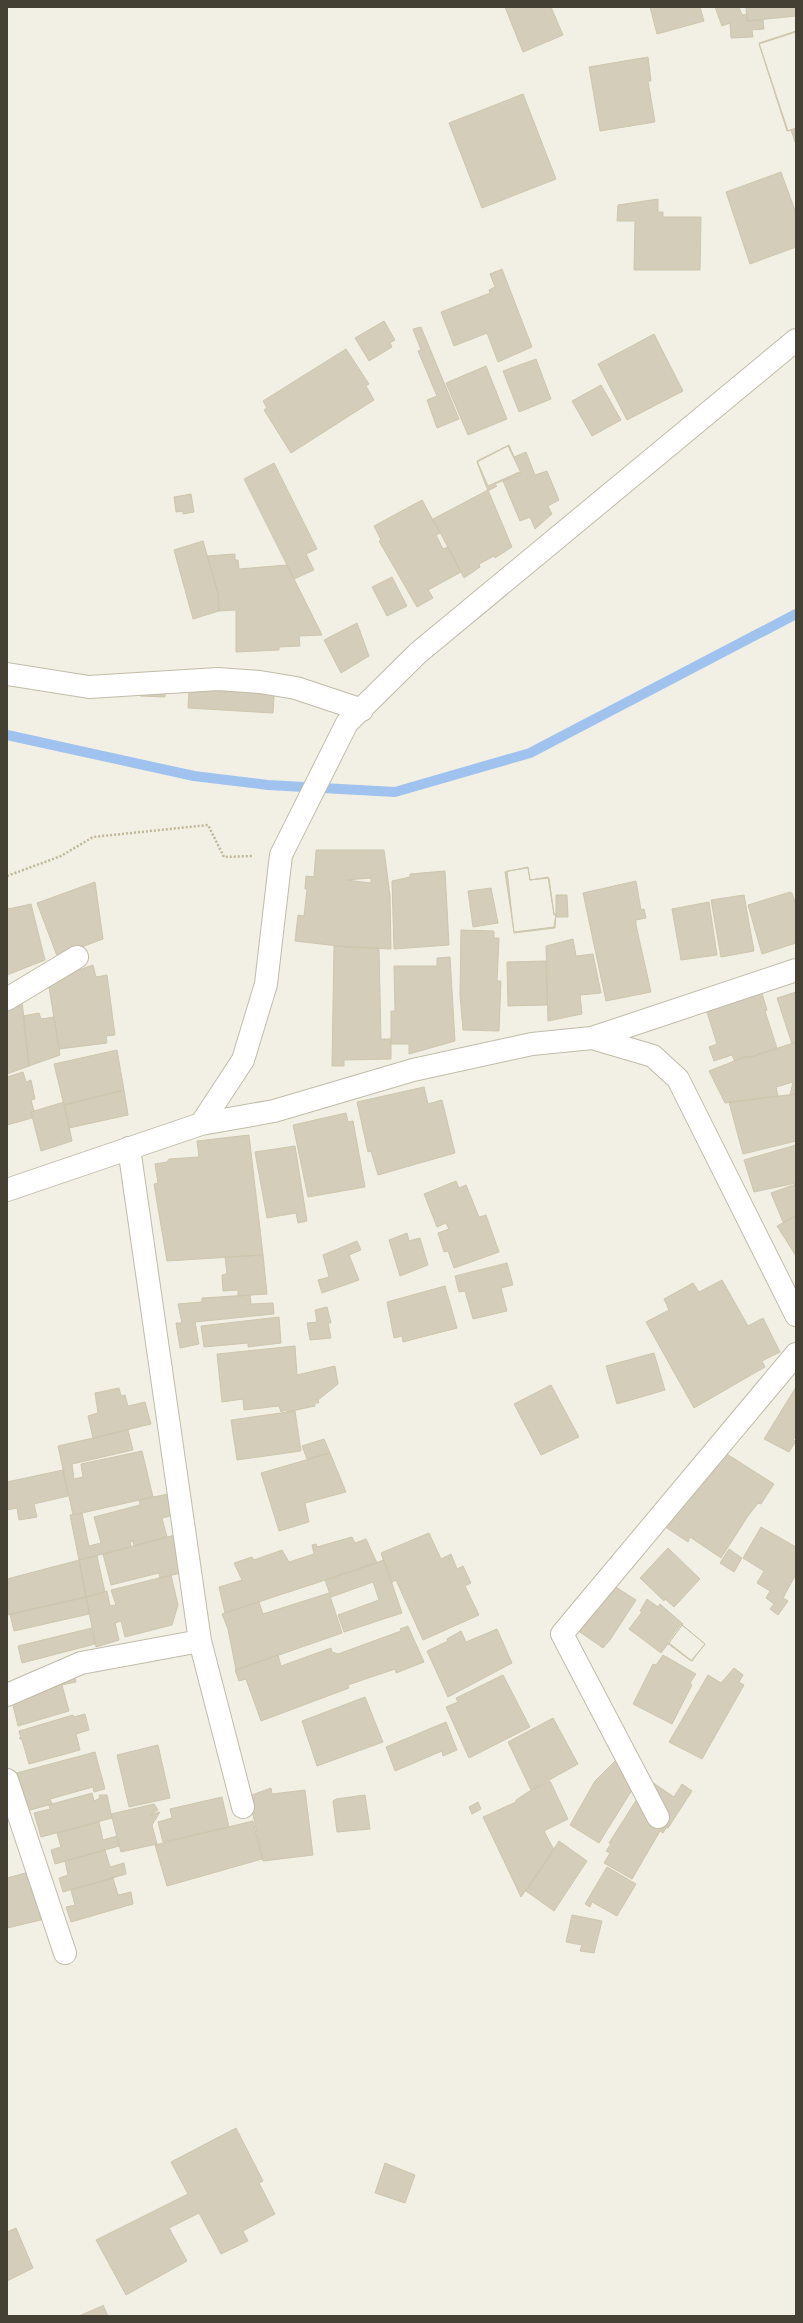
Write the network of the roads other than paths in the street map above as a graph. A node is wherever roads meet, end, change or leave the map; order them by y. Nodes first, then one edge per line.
1 (796, 340) edge
2 (7, 674) edge
3 (354, 716) junction
4 (77, 957) dead end
5 (796, 970) edge
6 (7, 999) edge
7 (592, 1038) junction
8 (201, 1124) junction
9 (129, 1148) junction
10 (7, 1190) edge
11 (796, 1315) edge
12 (796, 1354) edge
13 (200, 1641) junction
14 (7, 1695) edge
15 (7, 1780) edge
16 (243, 1807) dead end
17 (658, 1817) dead end
18 (65, 1953) dead end

1 - 3 street
2 - 3 street
3 - 8 street
4 - 6 street
5 - 7 street
7 - 8 street
7 - 11 street
8 - 9 street
9 - 10 street
9 - 13 street
12 - 17 street
13 - 14 street
13 - 16 street
15 - 18 street

